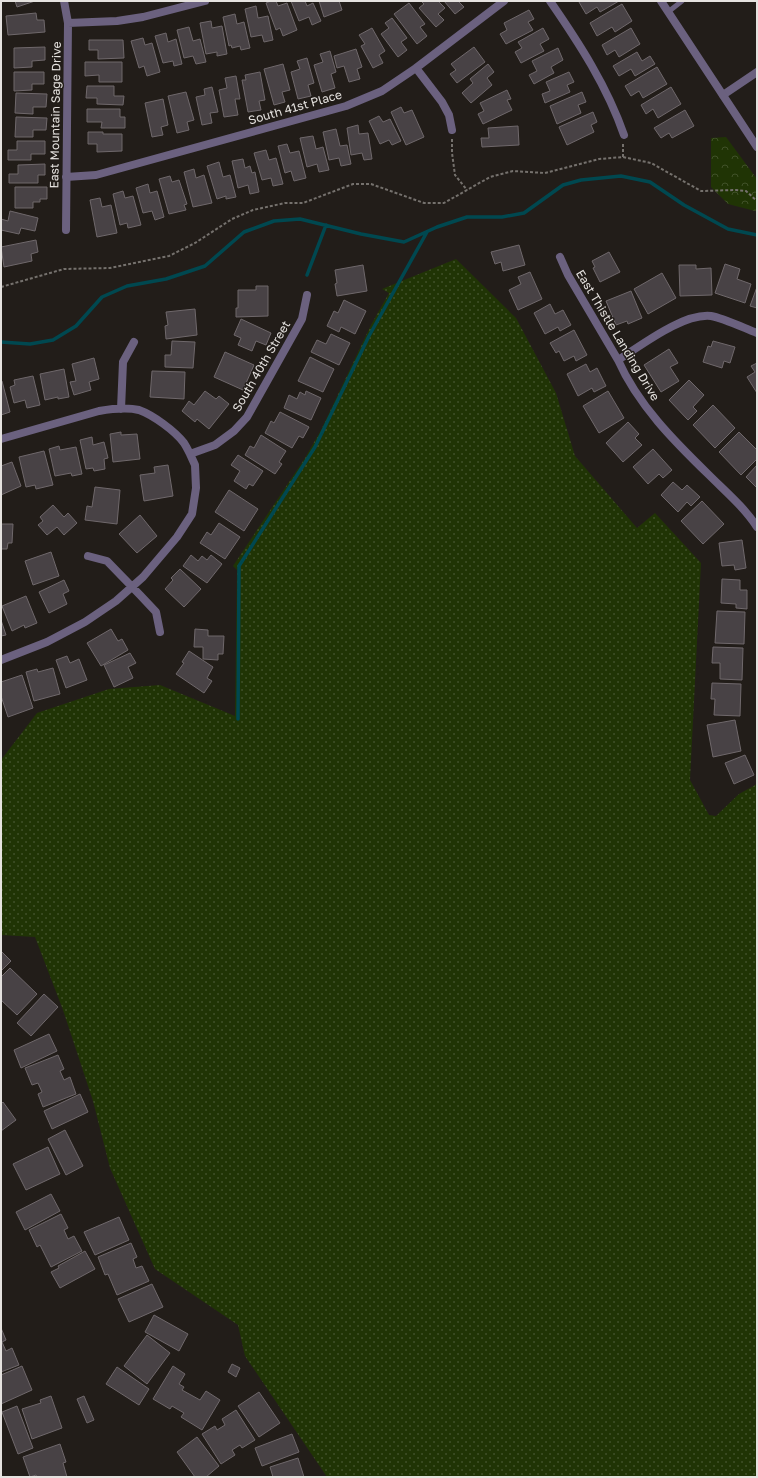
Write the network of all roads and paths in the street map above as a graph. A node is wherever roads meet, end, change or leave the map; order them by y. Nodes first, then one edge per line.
1 (64, 1) edge
2 (205, 1) edge
3 (504, 1) edge
4 (550, 1) edge
5 (661, 1) edge
6 (682, 1) edge
7 (668, 12) junction
8 (68, 23) junction
9 (416, 68) junction
10 (757, 72) edge
11 (723, 95) junction
12 (452, 130) joint
13 (624, 135) joint
14 (757, 147) edge
15 (623, 157) junction
16 (66, 177) junction
17 (467, 190) junction
18 (757, 201) edge
19 (66, 230) dead end
20 (560, 257) dead end
21 (1, 287) edge
22 (307, 295) dead end
23 (757, 333) edge
24 (134, 342) dead end
25 (618, 360) junction
26 (121, 409) junction
27 (1, 439) edge
28 (190, 454) junction
29 (757, 527) edge
30 (88, 556) dead end
31 (132, 587) junction
32 (160, 632) dead end
33 (1, 660) edge

1 - 8 street, East Mountain Sage Drive
2 - 8 street
3 - 9 street, South 41st Place
4 - 13 street
5 - 7 street
6 - 7 lane
7 - 11 street
8 - 16 street, East Mountain Sage Drive
9 - 12 street
9 - 16 street, South 41st Place
10 - 11 street
11 - 14 street
12 - 17 path
13 - 15 path
15 - 17 path
15 - 18 path
16 - 19 street, East Mountain Sage Drive
17 - 21 path
20 - 25 street, East Thistle Landing Drive
22 - 28 street, South 40th Street
23 - 25 street
24 - 26 street
25 - 29 street, East Thistle Landing Drive
26 - 27 street
26 - 28 street
28 - 31 street
30 - 31 street
31 - 32 street
31 - 33 street

